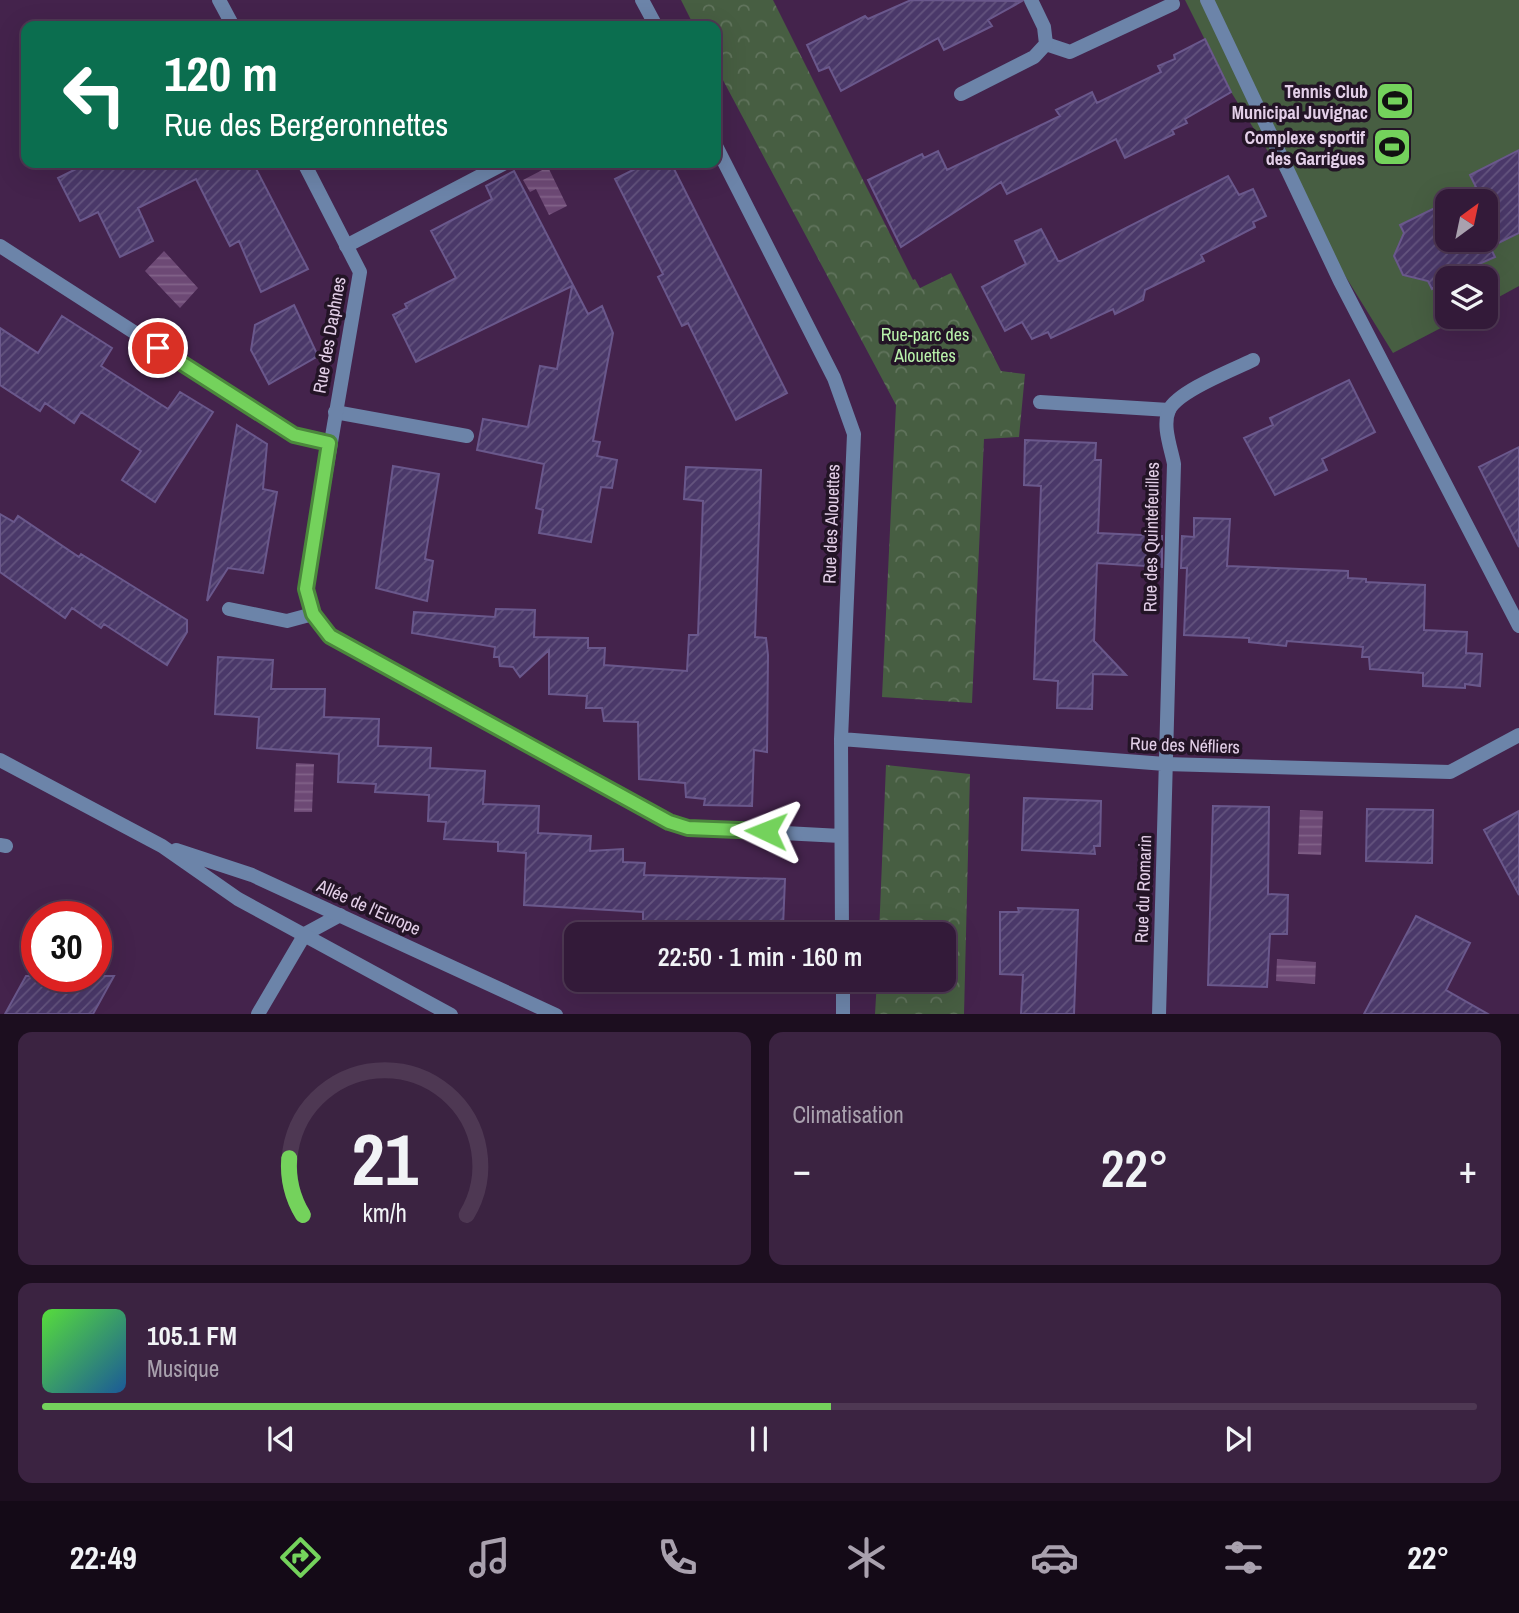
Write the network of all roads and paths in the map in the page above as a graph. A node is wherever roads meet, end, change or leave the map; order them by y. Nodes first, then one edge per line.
1 (219, 0) edge
2 (642, 0) edge
3 (1031, 0) edge
4 (1208, 0) edge
5 (1174, 4) dead end
6 (230, 21) edge
7 (653, 21) edge
8 (1046, 44) junction
9 (961, 94) dead end
10 (721, 156) edge
11 (307, 168) edge
12 (495, 168) edge
13 (0, 246) edge
14 (346, 246) junction
15 (1253, 360) dead end
16 (1040, 402) dead end
17 (1169, 410) junction
18 (335, 412) junction
19 (467, 436) dead end
20 (329, 443) junction
21 (229, 609) dead end
22 (313, 614) junction
23 (1519, 626) edge
24 (1519, 735) edge
25 (841, 739) junction
26 (0, 760) edge
27 (1165, 764) junction
28 (841, 835) junction
29 (162, 846) junction
30 (340, 915) junction
31 (842, 922) edge
32 (305, 934) junction
33 (843, 992) edge
34 (258, 1014) edge
35 (451, 1014) edge
36 (556, 1014) edge
37 (843, 1014) edge
38 (1158, 1014) edge

1 - 6 street
2 - 7 street
3 - 8 street
4 - 23 street
5 - 8 street
8 - 9 street
10 - 25 street, Rue des Alouettes
11 - 14 street, Rue des Daphnes
12 - 14 street
13 - 20 street
14 - 18 street, Rue des Daphnes
15 - 17 street
16 - 17 street
17 - 27 street, Rue des Quintefeuilles
18 - 19 street
18 - 20 street, Rue des Daphnes
20 - 22 street, Rue des Daphnes
21 - 22 street
22 - 28 street
24 - 27 street, Rue des Néfliers
25 - 27 street, Rue des Néfliers
25 - 28 street, Rue des Alouettes
26 - 29 street, Allée de l'Europe
27 - 38 street, Rue du Romarin
28 - 31 street, Rue des Alouettes
29 - 30 street, Allée de l'Europe
29 - 32 street, Allée de l'Europe
30 - 32 street
30 - 36 street, Allée de l'Europe
32 - 34 street
32 - 35 street, Allée de l'Europe
33 - 37 street

